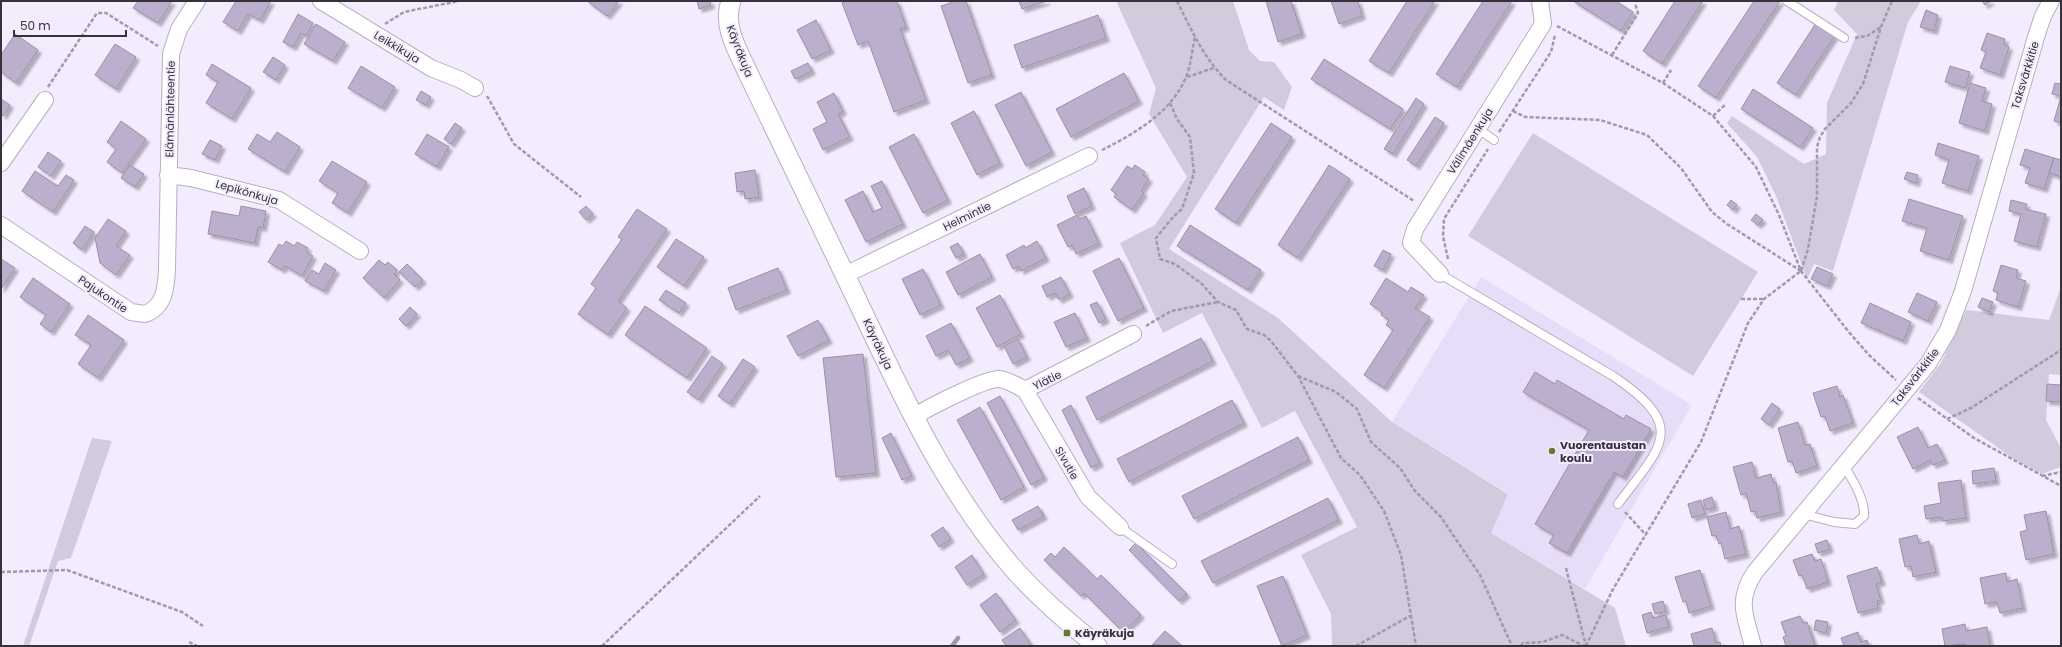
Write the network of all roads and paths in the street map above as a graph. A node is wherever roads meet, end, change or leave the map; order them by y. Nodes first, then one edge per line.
1 (197, 1) edge
2 (321, 1) edge
3 (458, 1) edge
4 (731, 1) edge
5 (1177, 1) edge
6 (1540, 1) edge
7 (1787, 1) edge
8 (1892, 1) edge
9 (2051, 1) edge
10 (1635, 4) dead end
11 (1881, 27) junction
12 (372, 32) junction
13 (1195, 37) junction
14 (1844, 38) joint
15 (171, 54) junction
16 (1612, 55) junction
17 (1214, 68) junction
18 (1671, 70) dead end
19 (1186, 77) junction
20 (1663, 83) junction
21 (475, 88) joint
22 (46, 100) joint
23 (1170, 103) junction
24 (1726, 104) dead end
25 (1513, 112) junction
26 (1713, 116) junction
27 (1477, 128) junction
28 (1494, 140) junction
29 (1089, 156) joint
30 (1, 163) edge
31 (168, 175) junction
32 (580, 197) dead end
33 (1427, 210) junction
34 (1444, 222) junction
35 (1, 225) edge
36 (360, 251) dead end
37 (1445, 268) junction
38 (1801, 271) junction
39 (845, 275) junction
40 (1741, 298) dead end
41 (1764, 299) junction
42 (1218, 302) junction
43 (1133, 334) joint
44 (2061, 350) edge
45 (1298, 376) junction
46 (1025, 390) junction
47 (1906, 390) junction
48 (914, 417) junction
49 (1947, 419) junction
50 (1844, 465) junction
51 (2061, 472) edge
52 (2042, 476) junction
53 (2061, 486) edge
54 (760, 496) dead end
55 (1618, 504) joint
56 (1803, 514) junction
57 (1120, 527) joint
58 (1646, 535) junction
59 (1172, 564) dead end
60 (1566, 568) dead end
61 (1, 572) edge
62 (1410, 616) junction
63 (202, 626) dead end
64 (189, 642) dead end
65 (197, 646) edge
66 (602, 646) edge
67 (1097, 646) edge
68 (1356, 646) edge
69 (1416, 646) edge
70 (1512, 646) edge
71 (1521, 646) edge
72 (1585, 646) edge
73 (1753, 646) edge

1 - 15 street, Elämänlähteentie
2 - 12 street, Leikkikuja
3 - 12 path
4 - 39 street, Käyräkuja
5 - 13 path
6 - 27 street, Välimäenkuja
7 - 14 lane
8 - 11 path
9 - 47 street, Taksvärkkitie
10 - 16 path
11 - 14 path
11 - 38 path
12 - 21 street, Leikkikuja
13 - 17 path
13 - 19 path
15 - 22 path
15 - 31 street, Elämänlähteentie
16 - 20 path
16 - 25 path
17 - 19 path
17 - 33 path
18 - 20 path
19 - 23 path
20 - 26 path
21 - 32 path
22 - 30 street
23 - 29 path
23 - 42 path
24 - 26 path
25 - 28 path
25 - 38 path
26 - 38 path
27 - 28 lane
27 - 33 street, Välimäenkuja
28 - 34 path
29 - 39 street, Helmintie
31 - 35 street, Pajukontie
31 - 36 street, Lepikönkuja
33 - 34 path
33 - 37 street, Välimäenkuja
34 - 37 path
37 - 55 lane
38 - 41 path
38 - 47 path
39 - 48 street, Käyräkuja
40 - 41 path
41 - 58 path
42 - 43 path
42 - 45 path
43 - 46 street, Ylätie
44 - 49 path
45 - 62 path
45 - 70 path
46 - 48 street, Ylätie
46 - 57 street, Sivutie
47 - 49 path
47 - 50 street, Taksvärkkitie
48 - 67 street, Käyräkuja
49 - 52 path
50 - 56 street, Taksvärkkitie
50 - 56 lane
51 - 52 path
52 - 53 path
54 - 66 path
55 - 58 path
56 - 73 street, Taksvärkkitie
57 - 59 lane
58 - 72 path
60 - 72 path
61 - 63 path
62 - 68 path
62 - 69 path
64 - 65 path
71 - 72 path

